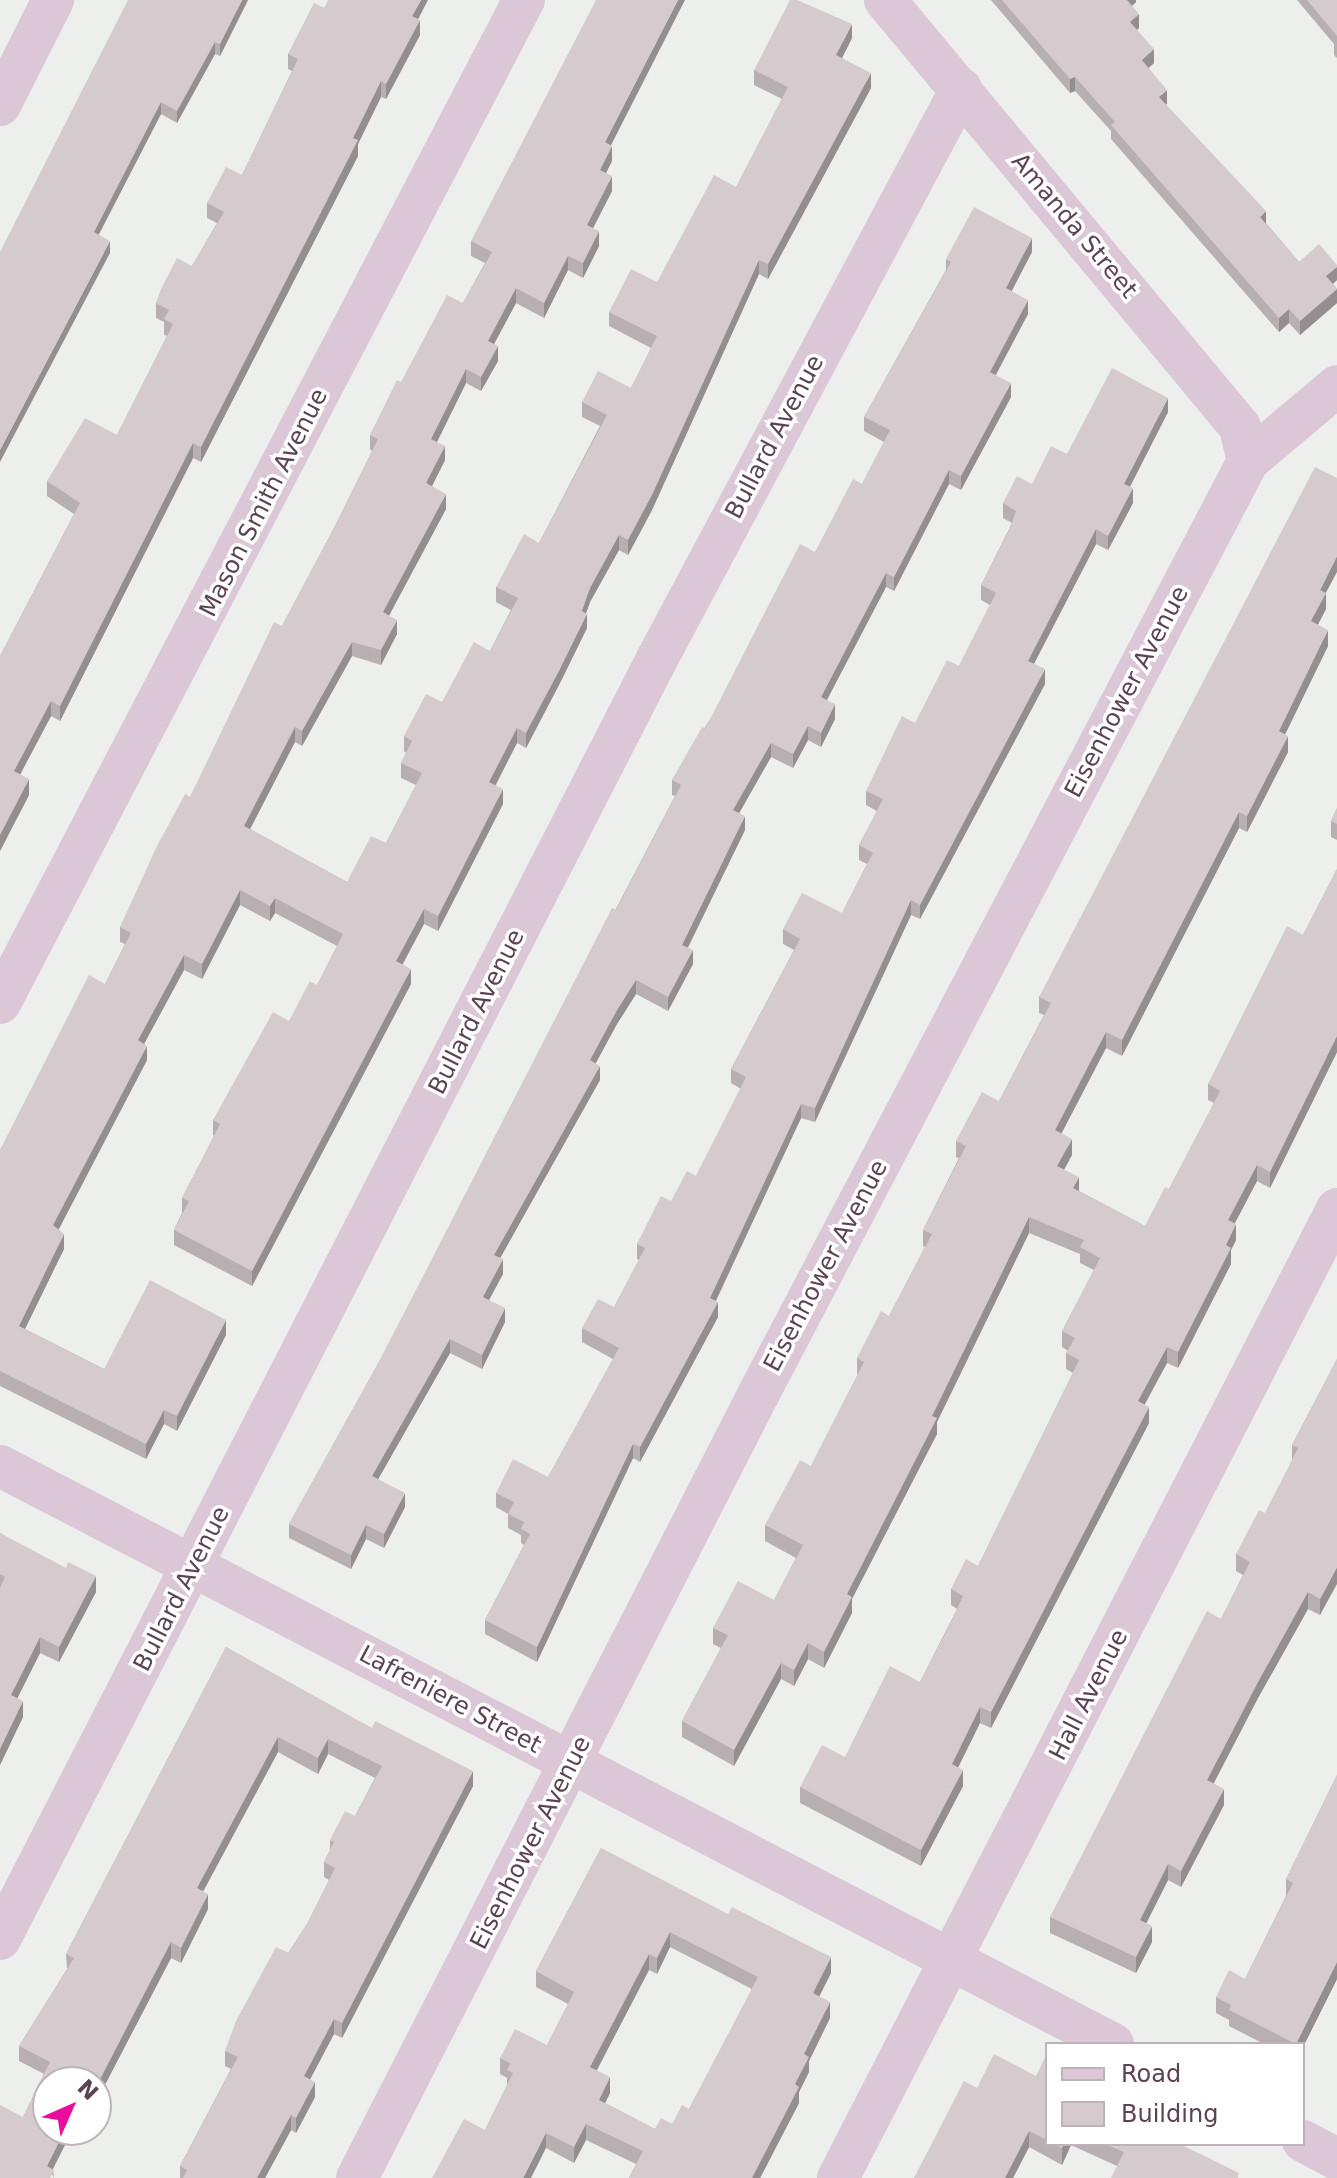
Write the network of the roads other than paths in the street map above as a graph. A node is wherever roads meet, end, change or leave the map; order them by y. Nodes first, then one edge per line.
1 (53, 0) edge
2 (524, 0) edge
3 (885, 0) edge
4 (961, 89) junction
5 (0, 105) edge
6 (1337, 386) edge
7 (1248, 461) junction
8 (0, 1003) edge
9 (1337, 1209) edge
10 (0, 1466) edge
11 (195, 1565) junction
12 (573, 1764) junction
13 (0, 1939) edge
14 (953, 1962) junction
15 (1109, 2042) edge
16 (1305, 2142) edge
17 (1337, 2161) edge
18 (357, 2178) edge
19 (838, 2178) edge
20 (1329, 2178) edge

1 - 5 street
2 - 8 street, Mason Smith Avenue
3 - 4 street, Amanda Street
4 - 7 street, Amanda Street
4 - 11 street, Bullard Avenue
6 - 7 street, Eisenhower Avenue
7 - 12 street, Eisenhower Avenue
9 - 14 street, Hall Avenue
10 - 11 street, Lafreniere Street
11 - 12 street, Lafreniere Street
11 - 13 street, Bullard Avenue
12 - 14 street, Lafreniere Street
12 - 18 street, Eisenhower Avenue
14 - 15 street, Lafreniere Street
14 - 19 street, Hall Avenue
16 - 17 street
17 - 20 street

